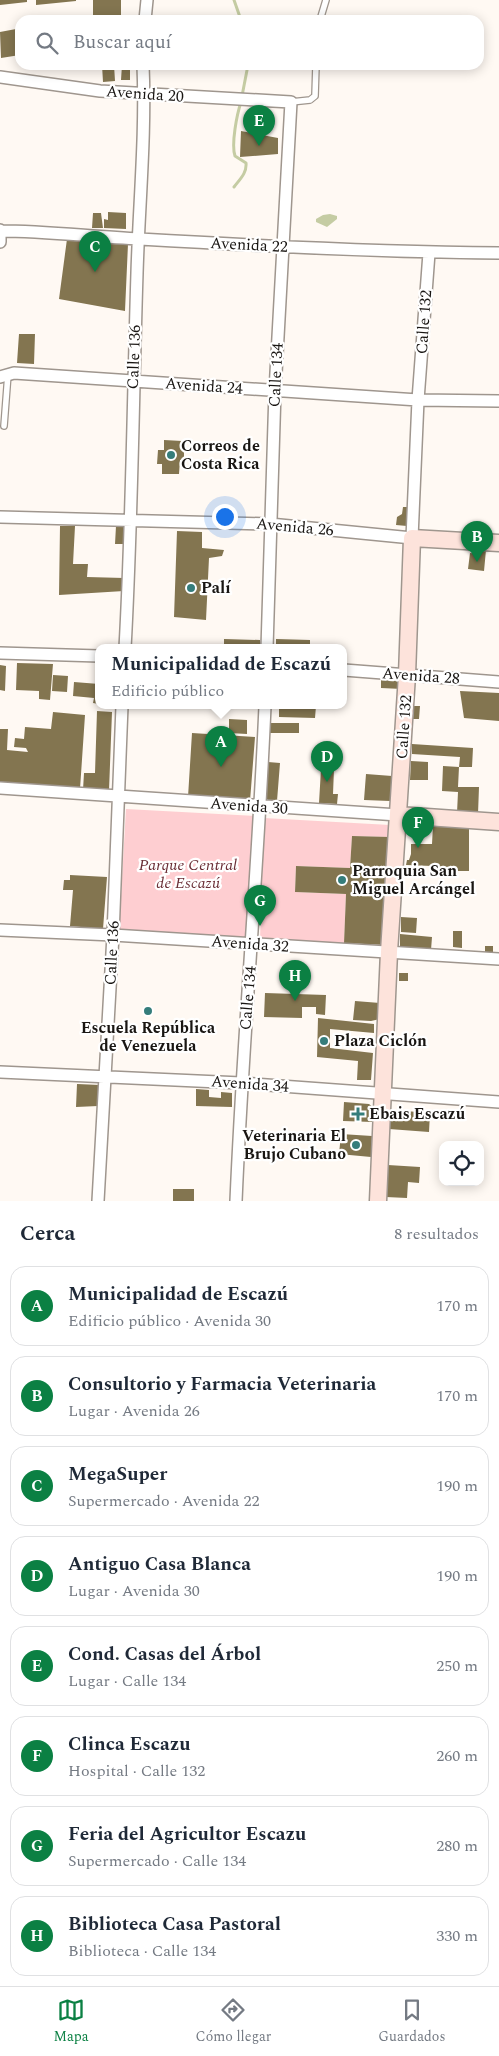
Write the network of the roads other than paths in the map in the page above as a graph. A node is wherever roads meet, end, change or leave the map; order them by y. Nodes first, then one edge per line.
1 (147, 0) edge
2 (326, 0) edge
3 (146, 15) edge
4 (322, 15) edge
5 (143, 70) edge
6 (316, 70) edge
7 (0, 77) edge
8 (144, 94) junction
9 (291, 102) junction
10 (0, 231) edge
11 (138, 239) junction
12 (0, 242) edge
13 (283, 246) junction
14 (429, 252) junction
15 (499, 253) edge
16 (4, 376) edge
17 (134, 381) junction
18 (275, 390) junction
19 (418, 400) junction
20 (499, 401) edge
21 (4, 426) dead end
22 (0, 517) edge
23 (129, 520) junction
24 (270, 524) junction
25 (412, 538) junction
26 (499, 543) edge
27 (125, 644) edge
28 (267, 644) edge
29 (0, 653) edge
30 (95, 656) edge
31 (347, 670) edge
32 (407, 675) junction
33 (499, 682) edge
34 (122, 709) edge
35 (265, 709) edge
36 (0, 788) edge
37 (118, 797) junction
38 (261, 806) junction
39 (398, 815) junction
40 (499, 822) edge
41 (0, 930) edge
42 (113, 935) junction
43 (252, 944) junction
44 (389, 952) junction
45 (499, 959) edge
46 (0, 1072) edge
47 (106, 1076) junction
48 (241, 1083) junction
49 (384, 1092) junction
50 (499, 1102) edge
51 (98, 1201) edge
52 (236, 1201) edge
53 (378, 1201) edge

1 - 3 street
2 - 4 lane
5 - 8 street, Calle 136
6 - 9 lane
7 - 8 street, Avenida 20
8 - 9 street, Avenida 20
8 - 11 street, Calle 136
9 - 13 street, Calle 134
10 - 11 street, Avenida 22
10 - 12 street
11 - 13 street, Avenida 22
11 - 17 street, Calle 136
13 - 14 street, Avenida 22
13 - 18 street, Calle 134
14 - 15 street, Avenida 22
14 - 19 street, Calle 132
16 - 17 street, Avenida 24
16 - 21 lane
17 - 18 street, Avenida 24
17 - 23 street, Calle 136
18 - 19 street, Avenida 24
18 - 24 street, Calle 134
19 - 20 street, Avenida 24
19 - 25 street, Calle 132
22 - 23 street, Avenida 26
23 - 24 street, Avenida 26
23 - 27 street, Calle 136
24 - 25 street, Avenida 26
24 - 28 street, Calle 134
25 - 26 main road, Avenida 26
25 - 32 main road, Calle 132
29 - 30 street
31 - 32 street, Avenida 28
32 - 33 street, Avenida 28
32 - 39 main road, Calle 132
34 - 37 street, Calle 136
35 - 38 street, Calle 134
36 - 37 street, Avenida 30
37 - 38 street, Avenida 30
37 - 42 street, Calle 136
38 - 39 street, Avenida 30
38 - 43 street, Calle 134
39 - 40 main road, Avenida 30
39 - 44 main road, Calle 132
41 - 42 street, Avenida 32
42 - 43 street, Avenida 32
42 - 47 street, Calle 136
43 - 44 street, Avenida 32
43 - 48 street, Calle 134
44 - 45 street, Avenida 32
44 - 49 main road, Calle 132
46 - 47 street, Avenida 34
47 - 48 street, Avenida 34
47 - 51 street, Calle 136
48 - 49 street, Avenida 34
48 - 52 street, Calle 134
49 - 50 street, Avenida 34
49 - 53 main road, Calle 132

